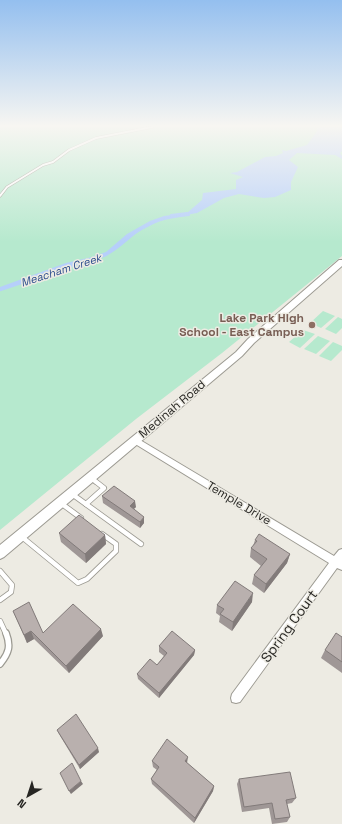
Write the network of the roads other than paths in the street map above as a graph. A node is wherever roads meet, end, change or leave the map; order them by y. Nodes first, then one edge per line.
1 (42, 165) edge
2 (0, 196) edge
3 (342, 262) edge
4 (135, 440) junction
5 (91, 477) junction
6 (72, 494) junction
7 (60, 503) junction
8 (86, 504) junction
9 (88, 523) edge
10 (99, 532) edge
11 (21, 536) junction
12 (141, 544) dead end
13 (0, 553) edge
14 (342, 553) edge
15 (339, 564) edge
16 (0, 571) edge
17 (0, 600) edge
18 (0, 621) edge
19 (0, 664) edge
20 (236, 698) dead end

1 - 2 lane
3 - 4 main road, Medinah Road
4 - 5 main road, Medinah Road
4 - 15 street, Temple Drive
5 - 6 main road, Medinah Road
5 - 8 lane
6 - 7 main road, Medinah Road
6 - 8 lane
7 - 9 lane
7 - 11 main road, Medinah Road
8 - 12 lane
10 - 11 lane
11 - 13 main road, Medinah Road
14 - 15 street, Spring Court
15 - 20 street, Spring Court
16 - 17 lane
18 - 19 lane

